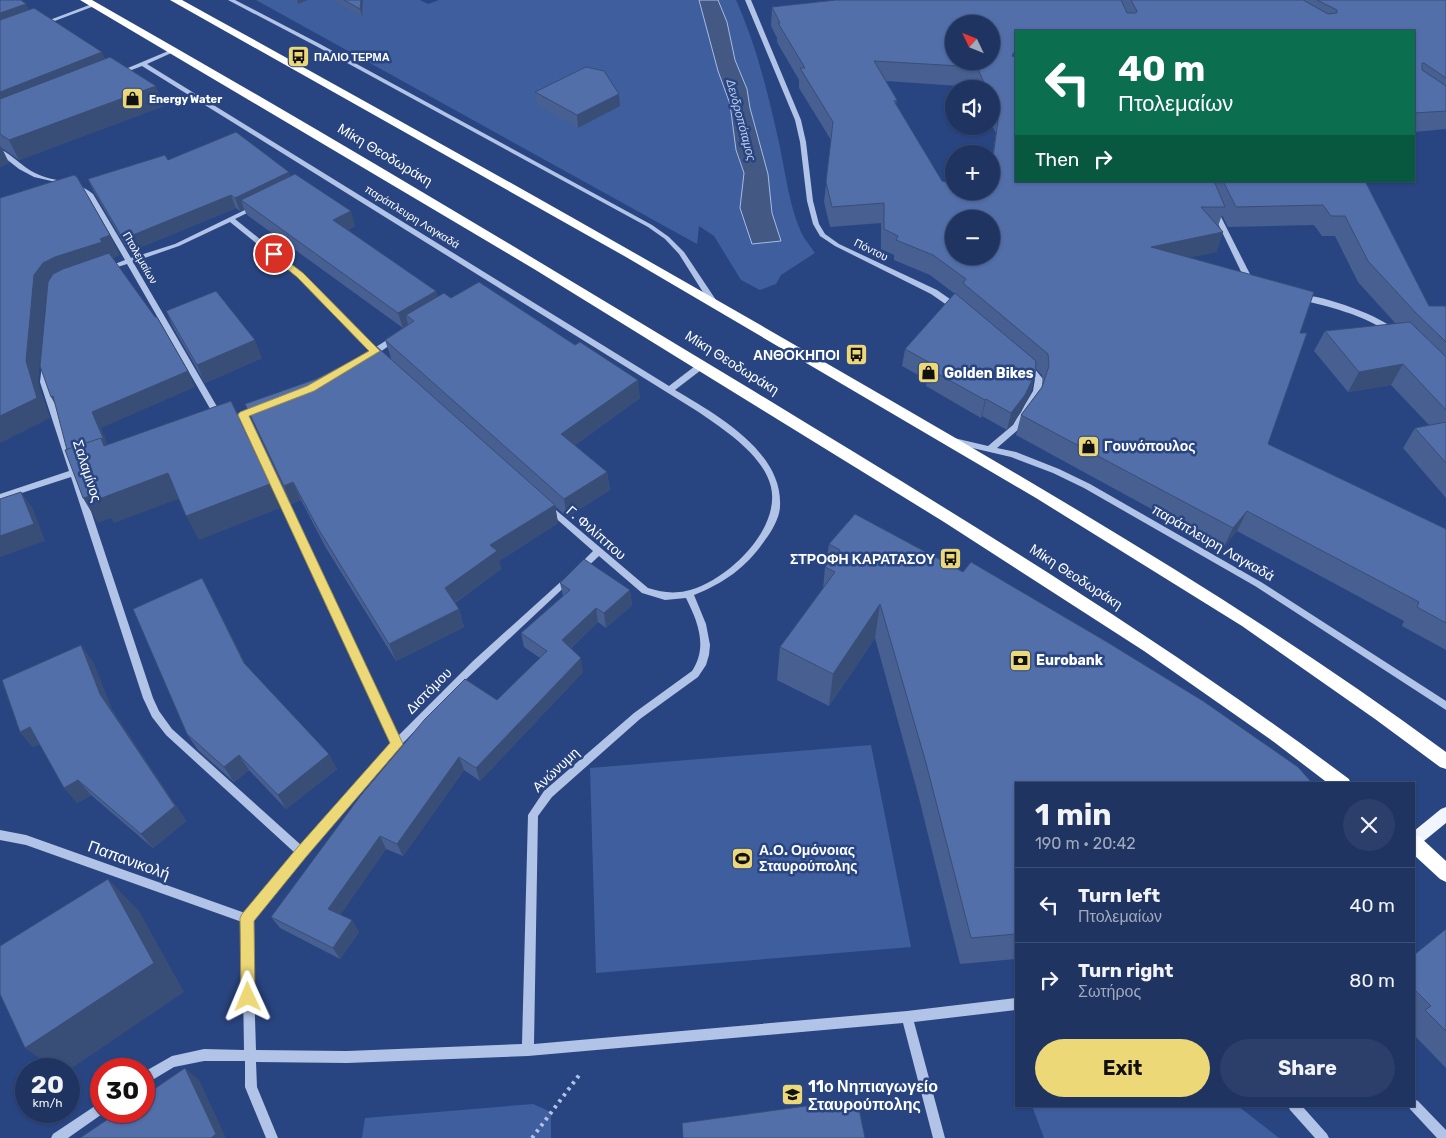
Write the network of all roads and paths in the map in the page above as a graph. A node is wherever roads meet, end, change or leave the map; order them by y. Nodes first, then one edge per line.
1 (175, 0) edge
2 (231, 0) edge
3 (748, 0) edge
4 (89, 2) edge
5 (32, 28) edge
6 (175, 50) junction
7 (142, 63) junction
8 (110, 76) edge
9 (0, 151) edge
10 (74, 183) junction
11 (55, 190) edge
12 (1210, 199) edge
13 (262, 204) edge
14 (231, 219) junction
15 (128, 262) junction
16 (103, 270) edge
17 (493, 280) junction
18 (484, 285) edge
19 (1260, 288) edge
20 (1291, 295) edge
21 (714, 303) junction
22 (961, 311) edge
23 (400, 336) edge
24 (1402, 338) edge
25 (375, 351) junction
26 (367, 356) edge
27 (1021, 360) edge
28 (46, 363) edge
29 (389, 364) edge
30 (702, 366) junction
31 (669, 390) junction
32 (269, 405) edge
33 (244, 415) junction
34 (222, 422) junction
35 (213, 425) edge
36 (950, 440) junction
37 (991, 448) junction
38 (78, 471) junction
39 (0, 497) edge
40 (540, 500) edge
41 (598, 552) junction
42 (635, 584) joint
43 (689, 594) junction
44 (1446, 706) edge
45 (397, 744) junction
46 (1446, 762) edge
47 (1341, 782) edge
48 (1446, 814) edge
49 (0, 835) edge
50 (1415, 840) edge
51 (1415, 842) edge
52 (301, 852) junction
53 (1446, 873) edge
54 (247, 918) junction
55 (1015, 1004) edge
56 (907, 1017) junction
57 (602, 1043) junction
58 (528, 1050) junction
59 (249, 1056) junction
60 (155, 1072) edge
61 (1415, 1106) edge
62 (1295, 1107) edge
63 (90, 1116) edge
64 (57, 1138) edge
65 (272, 1138) edge
66 (532, 1138) edge
67 (939, 1138) edge
68 (1323, 1138) edge
69 (1446, 1138) edge

1 - 21 highway
2 - 21 street
3 - 22 street, Πόντου
4 - 5 street
4 - 6 highway, Μίκη Θεοδωράκη
6 - 7 street
6 - 30 highway, Μίκη Θεοδωράκη
7 - 8 street
7 - 17 street, παράπλευρη Λαγκαδά
9 - 10 street
10 - 11 street
10 - 15 street, Πτολεμαίων
12 - 19 street
13 - 14 street
14 - 15 street
14 - 25 street
15 - 16 street
15 - 34 street, Πτολεμαίων
17 - 18 street
17 - 31 street, παράπλευρη Λαγκαδά
20 - 24 street
21 - 36 highway
23 - 25 street
25 - 26 street
25 - 29 street
27 - 37 street
28 - 38 street, Σαλαμίνος
30 - 31 street
30 - 47 highway, Μίκη Θεοδωράκη
31 - 43 street
32 - 33 street
33 - 34 street
33 - 45 street
34 - 35 street
36 - 37 street, παράπλευρη Λαγκαδά
36 - 46 highway
37 - 44 street, παράπλευρη Λαγκαδά
38 - 39 street
38 - 52 street, Σαλαμίνος
40 - 41 street, Γ. Φιλίππου
41 - 42 street, Γ. Φιλίππου
41 - 45 street, Διστόμου
42 - 43 street
43 - 58 street, Ανώνυμη
45 - 52 street, Διστόμου
48 - 50 main road
49 - 54 street, Παπανικολή
51 - 53 highway
52 - 54 street, Διστόμου
54 - 59 street
55 - 56 street
56 - 57 street
56 - 67 street
57 - 58 street
57 - 66 path
58 - 59 street
59 - 60 street
59 - 65 street
61 - 69 street
62 - 68 street
63 - 64 street

